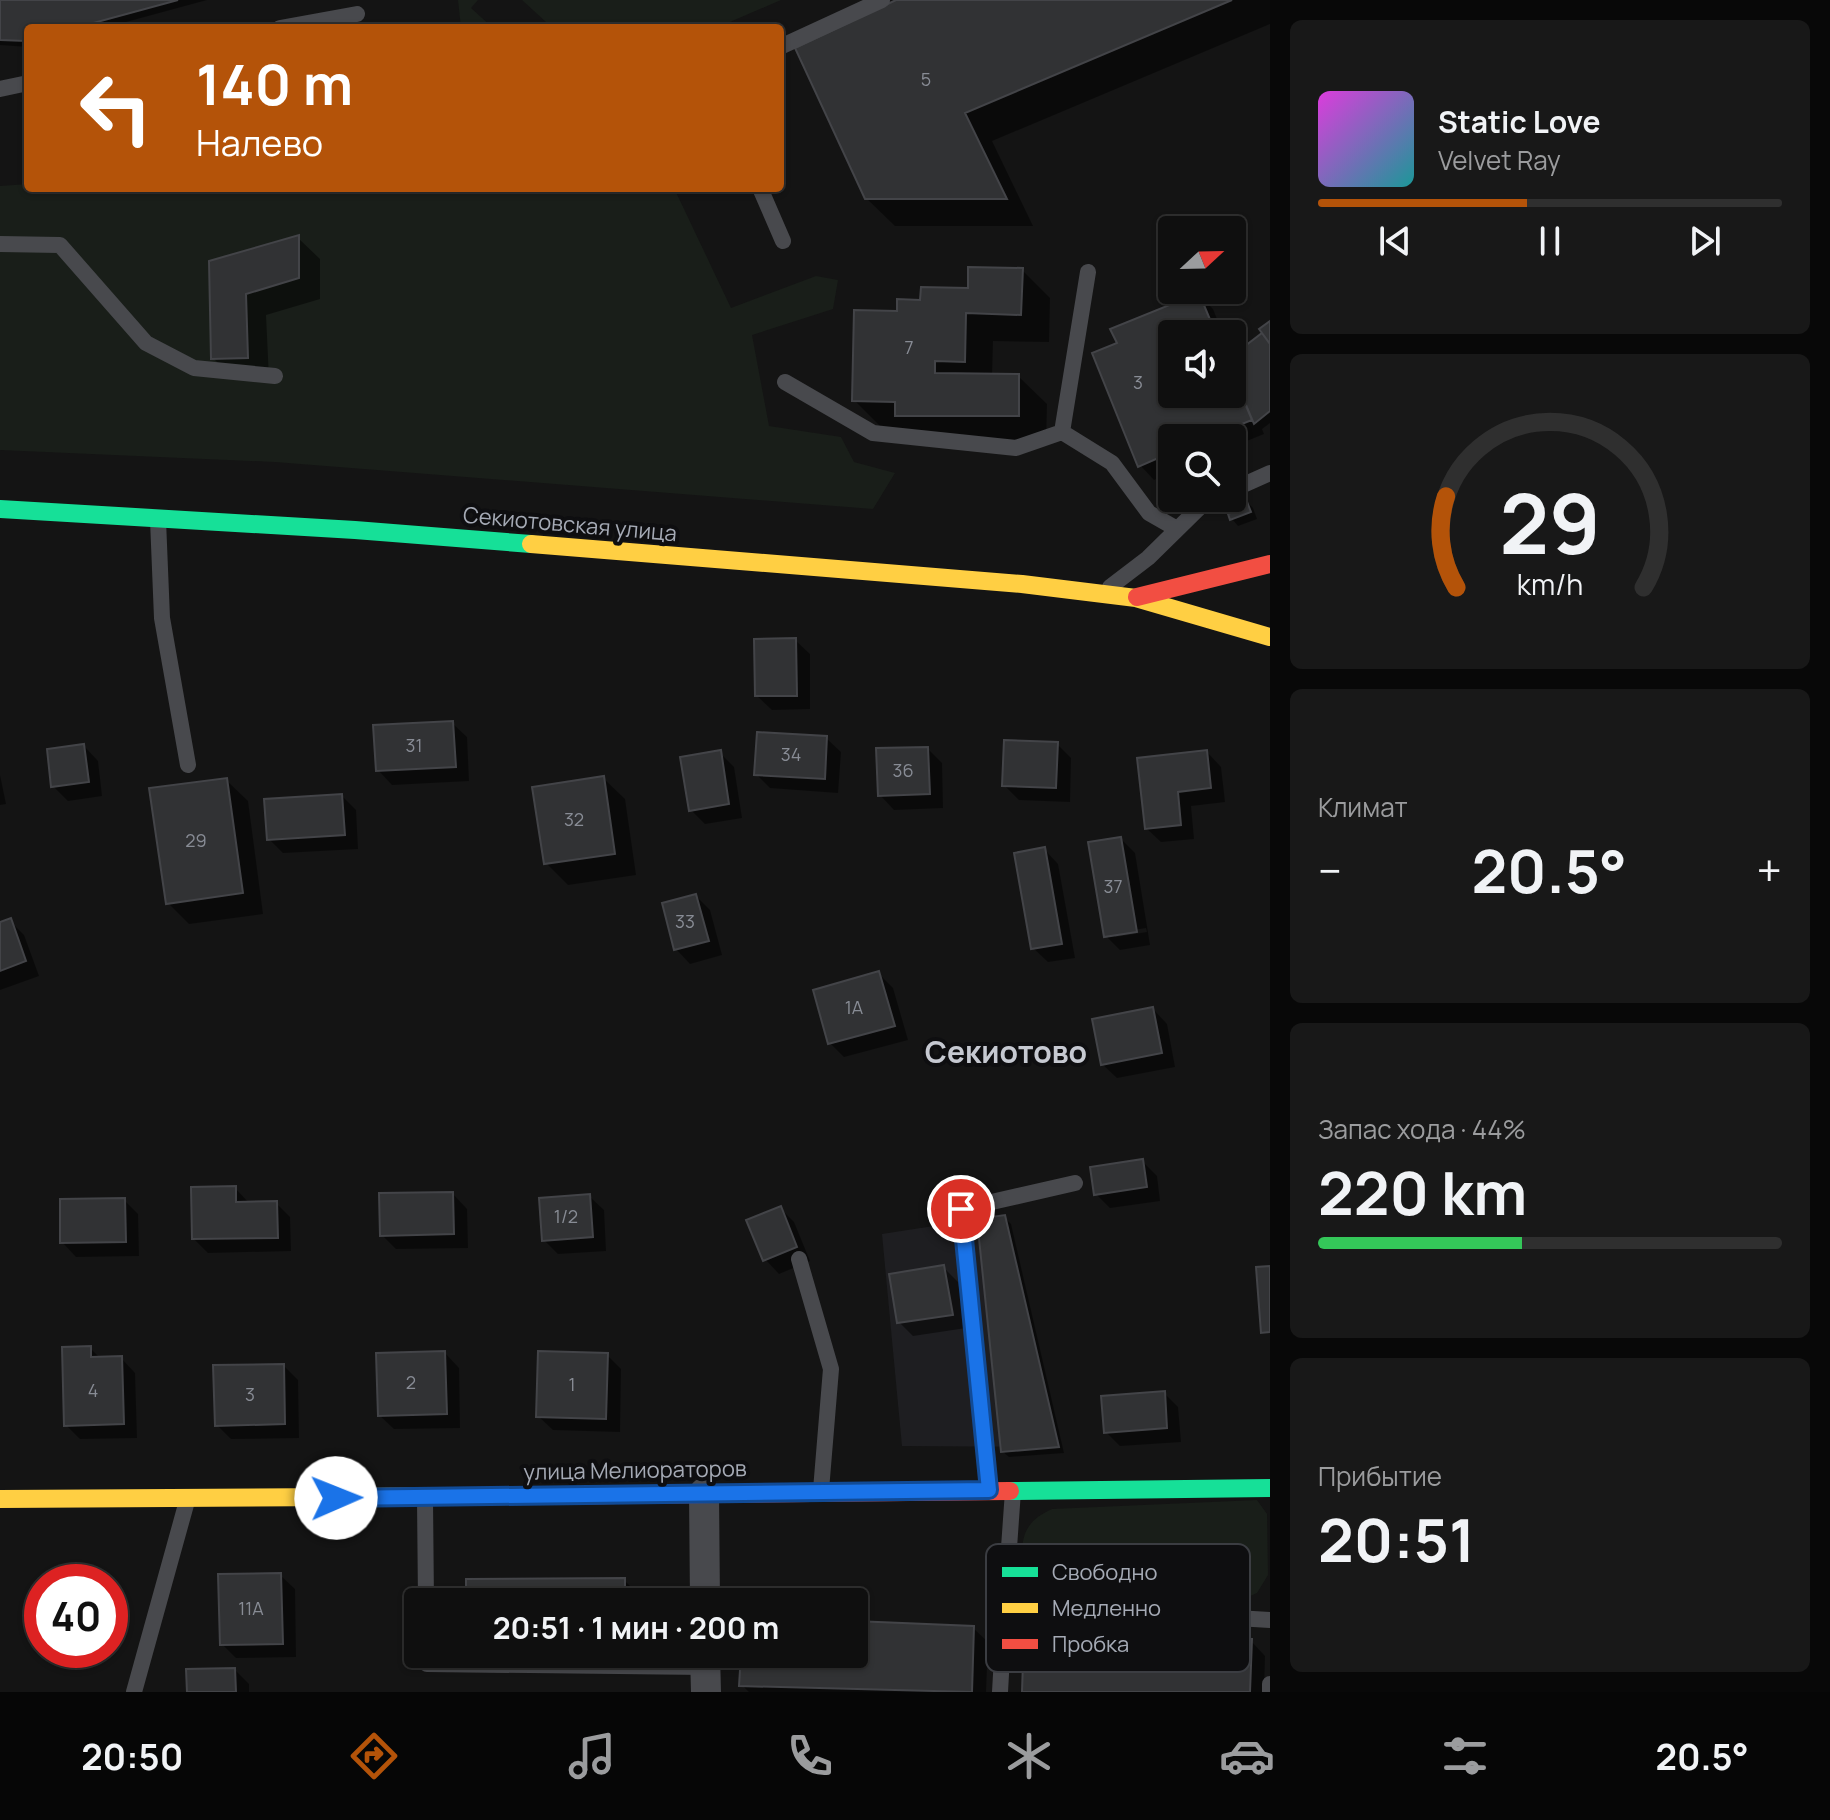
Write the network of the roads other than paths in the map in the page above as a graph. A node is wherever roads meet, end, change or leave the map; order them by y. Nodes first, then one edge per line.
1 (882, 0) edge
2 (357, 14) dead end
3 (302, 24) edge
4 (784, 45) edge
5 (24, 84) edge
6 (0, 89) edge
7 (762, 192) edge
8 (783, 241) dead end
9 (0, 244) edge
10 (1088, 272) dead end
11 (275, 376) dead end
12 (785, 382) dead end
13 (1062, 432) junction
14 (1270, 473) edge
15 (1246, 484) edge
16 (0, 509) edge
17 (1195, 512) edge
18 (158, 518) junction
19 (1177, 529) junction
20 (1270, 564) edge
21 (1099, 595) junction
22 (1136, 598) junction
23 (1270, 637) edge
24 (188, 765) dead end
25 (1075, 1183) dead end
26 (799, 1259) dead end
27 (1270, 1488) edge
28 (989, 1490) junction
29 (1013, 1490) junction
30 (821, 1492) junction
31 (704, 1493) junction
32 (425, 1497) junction
33 (0, 1499) edge
34 (187, 1500) junction
35 (1009, 1544) edge
36 (426, 1588) edge
37 (705, 1588) edge
38 (1250, 1619) edge
39 (1270, 1620) edge
40 (586, 1668) edge
41 (706, 1671) edge
42 (1001, 1672) edge
43 (1270, 1684) edge
44 (134, 1692) edge
45 (1000, 1692) edge
46 (1270, 1692) edge

1 - 4 lane
2 - 3 lane
5 - 6 lane
7 - 8 lane
9 - 11 lane
10 - 13 lane
12 - 13 lane
13 - 19 lane
14 - 15 lane
16 - 18 main road, Секиотовская улица
17 - 19 lane
18 - 21 main road, Секиотовская улица
18 - 24 lane
19 - 21 lane
20 - 22 main road
21 - 22 main road, Секиотовская улица
22 - 23 main road
25 - 28 lane
26 - 30 lane
27 - 29 main road, улица Мелиораторов
28 - 29 main road, улица Мелиораторов
28 - 30 main road, улица Мелиораторов
29 - 35 lane
30 - 31 main road, улица Мелиораторов
31 - 32 main road, улица Мелиораторов
31 - 37 street
32 - 34 main road, улица Мелиораторов
32 - 36 lane
33 - 34 main road, улица Мелиораторов
34 - 44 lane
38 - 39 lane
40 - 41 lane
42 - 45 lane
43 - 46 lane

